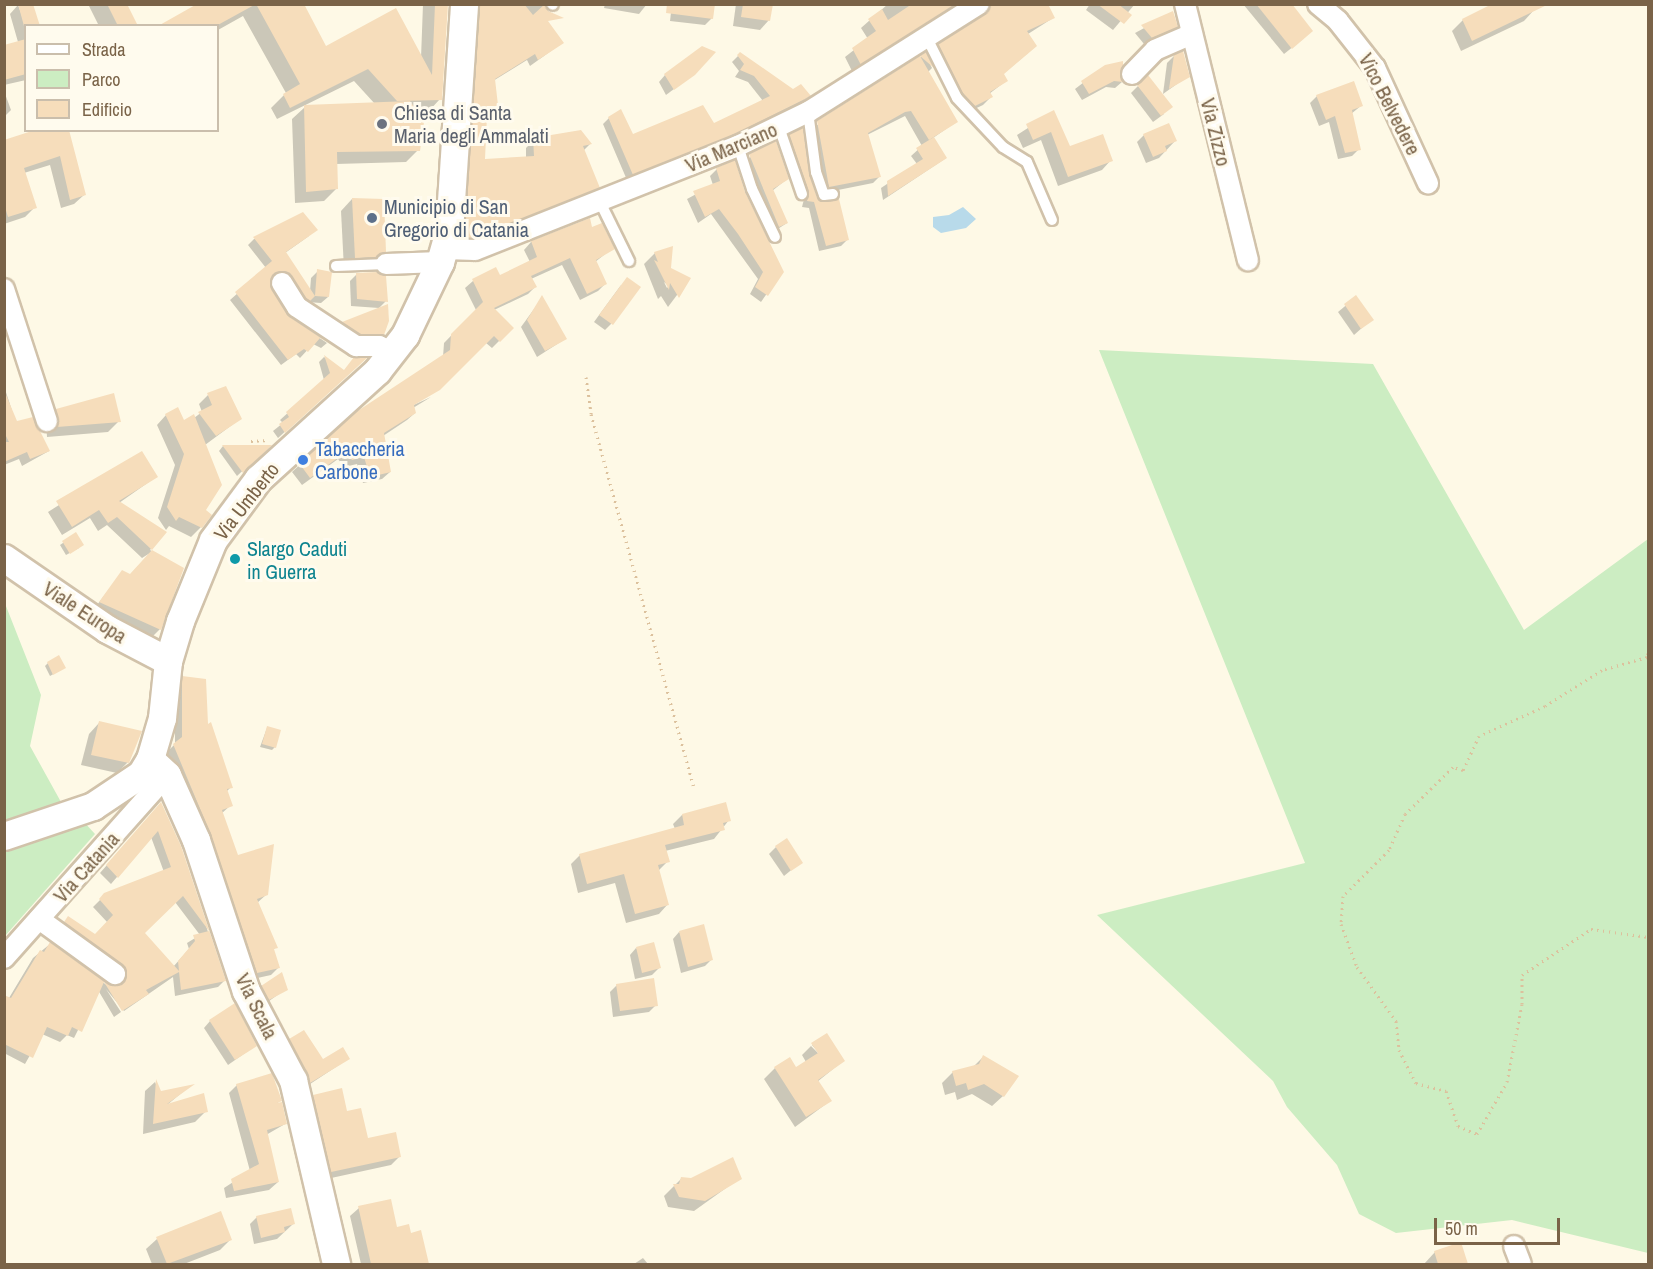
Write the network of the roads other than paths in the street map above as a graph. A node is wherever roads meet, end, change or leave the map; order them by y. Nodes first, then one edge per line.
1 (464, 4) edge
2 (980, 4) edge
3 (1185, 4) edge
4 (1317, 4) edge
5 (955, 10) edge
6 (1192, 34) junction
7 (926, 36) junction
8 (1132, 74) dead end
9 (808, 112) junction
10 (779, 127) junction
11 (738, 146) junction
12 (1428, 183) dead end
13 (802, 194) dead end
14 (832, 194) dead end
15 (599, 200) junction
16 (1052, 220) dead end
17 (775, 237) dead end
18 (450, 255) junction
19 (1248, 260) dead end
20 (629, 261) dead end
21 (386, 264) joint
22 (336, 266) dead end
23 (282, 283) dead end
24 (4, 289) edge
25 (391, 352) junction
26 (47, 421) dead end
27 (4, 558) edge
28 (168, 661) junction
29 (159, 767) junction
30 (4, 836) edge
31 (39, 919) junction
32 (4, 958) edge
33 (115, 974) dead end
34 (336, 1264) edge

1 - 18 main road
2 - 5 street, Via Marciano
3 - 6 street, Via Zizzo
4 - 12 street, Vico Belvedere
5 - 7 street, Via Marciano
6 - 8 street
6 - 19 street, Via Zizzo
7 - 9 street, Via Marciano
7 - 16 lane
9 - 10 street, Via Marciano
9 - 14 lane
10 - 11 street, Via Marciano
10 - 13 lane
11 - 15 street, Via Marciano
11 - 17 lane
15 - 18 street, Via Marciano
15 - 20 lane
18 - 21 street, Via Marciano
18 - 25 main road, Via Umberto
21 - 22 lane
23 - 25 street
24 - 26 street
25 - 28 main road, Via Umberto
27 - 28 main road, Viale Europa
28 - 29 main road, Via Umberto
29 - 30 main road, Via Catania
29 - 31 street, Via Catania
29 - 34 main road, Via Scala
31 - 32 street, Via Catania
31 - 33 street

